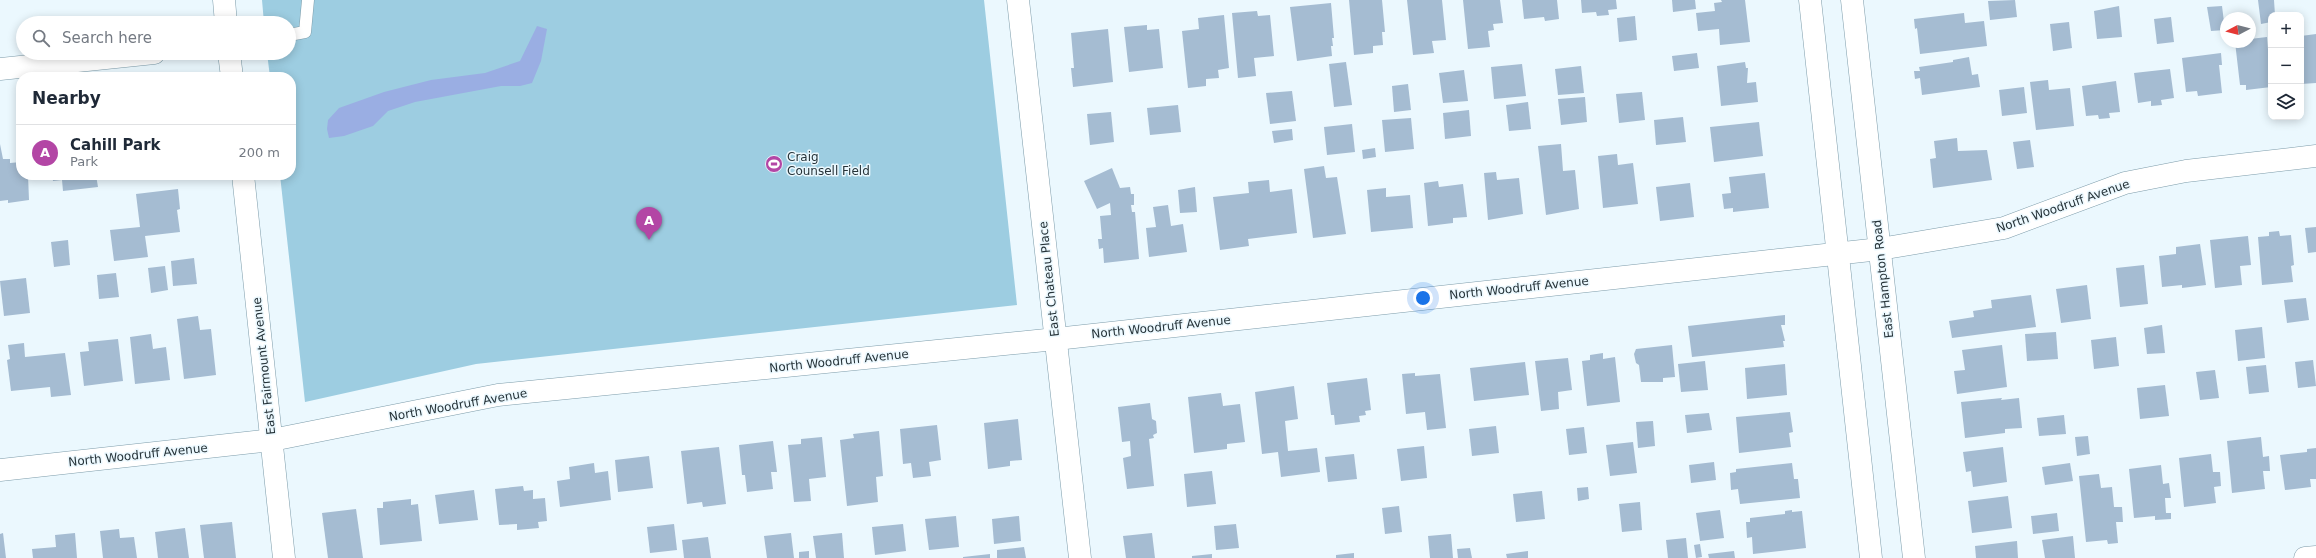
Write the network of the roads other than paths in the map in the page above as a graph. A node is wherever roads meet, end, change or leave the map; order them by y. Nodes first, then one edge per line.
1 (224, 0) edge
2 (308, 0) edge
3 (1018, 0) edge
4 (1810, 0) edge
5 (1852, 0) edge
6 (225, 16) edge
7 (296, 34) edge
8 (87, 60) edge
9 (231, 60) edge
10 (0, 69) edge
11 (232, 72) edge
12 (2316, 156) edge
13 (244, 180) edge
14 (1880, 249) junction
15 (1839, 253) junction
16 (1056, 339) junction
17 (272, 440) junction
18 (0, 470) edge
19 (2316, 557) edge
20 (284, 558) edge
21 (1080, 558) edge
22 (1871, 558) edge
23 (1914, 558) edge
24 (2305, 558) edge

1 - 6 street
2 - 7 lane
3 - 16 street, East Chateau Place
4 - 15 street
5 - 14 street, East Hampton Road
8 - 10 street
9 - 11 street
12 - 14 street, North Woodruff Avenue
13 - 17 street, East Fairmount Avenue
14 - 15 street, North Woodruff Avenue
14 - 23 street, East Hampton Road
15 - 16 street, North Woodruff Avenue
15 - 22 street
16 - 17 street, North Woodruff Avenue
16 - 21 street, East Chateau Place
17 - 18 street, North Woodruff Avenue
17 - 20 street, East Fairmount Avenue
19 - 24 street

